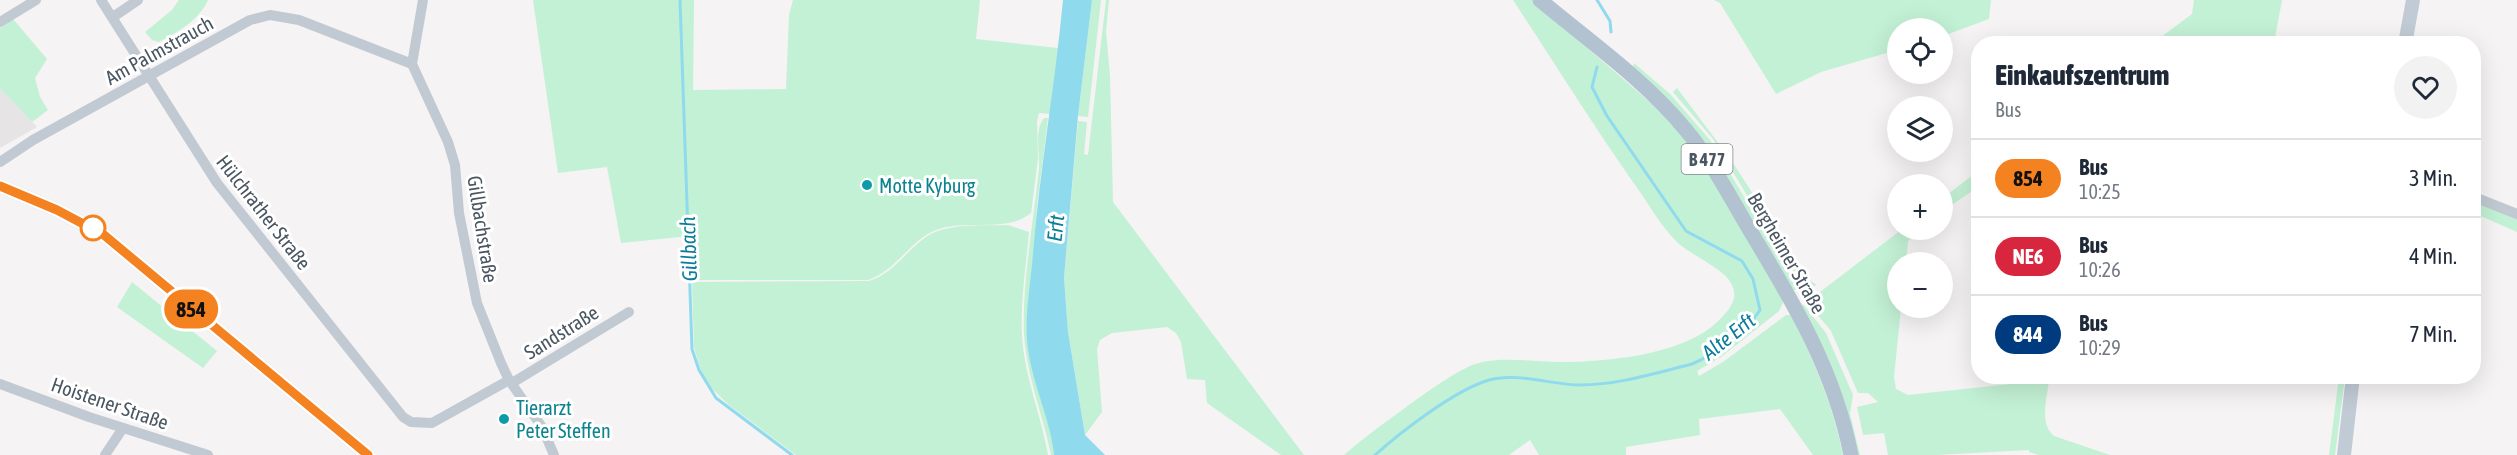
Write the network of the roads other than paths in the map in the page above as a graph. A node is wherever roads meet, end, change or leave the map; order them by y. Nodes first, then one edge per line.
1 (36, 0) edge
2 (101, 0) edge
3 (138, 0) edge
4 (423, 0) edge
5 (1540, 0) edge
6 (2413, 0) edge
7 (113, 17) junction
8 (0, 22) edge
9 (2406, 36) edge
10 (412, 64) junction
11 (150, 75) junction
12 (0, 162) edge
13 (0, 186) edge
14 (2481, 200) edge
15 (2517, 214) edge
16 (629, 312) dead end
17 (511, 382) junction
18 (0, 384) edge
19 (2352, 384) edge
20 (422, 424) joint
21 (123, 428) junction
22 (105, 455) edge
23 (208, 455) edge
24 (368, 455) edge
25 (554, 455) edge
26 (1851, 455) edge
27 (2344, 455) edge

1 - 8 street
2 - 7 street, Hülchrather Straße
3 - 7 street
4 - 10 street
5 - 26 main road, Bergheimer Straße / B 477
6 - 9 main road
7 - 11 street, Hülchrather Straße
10 - 11 street, Am Palmstrauch
10 - 17 street, Gillbachstraße
11 - 12 street, Am Palmstrauch
11 - 20 street, Hülchrather Straße
13 - 24 main road
14 - 15 street
16 - 17 street, Sandstraße
17 - 20 street, Sandstraße
17 - 25 street, Gillbachstraße
18 - 21 street, Hoistener Straße
19 - 27 main road
21 - 22 street
21 - 23 street, Hoistener Straße

